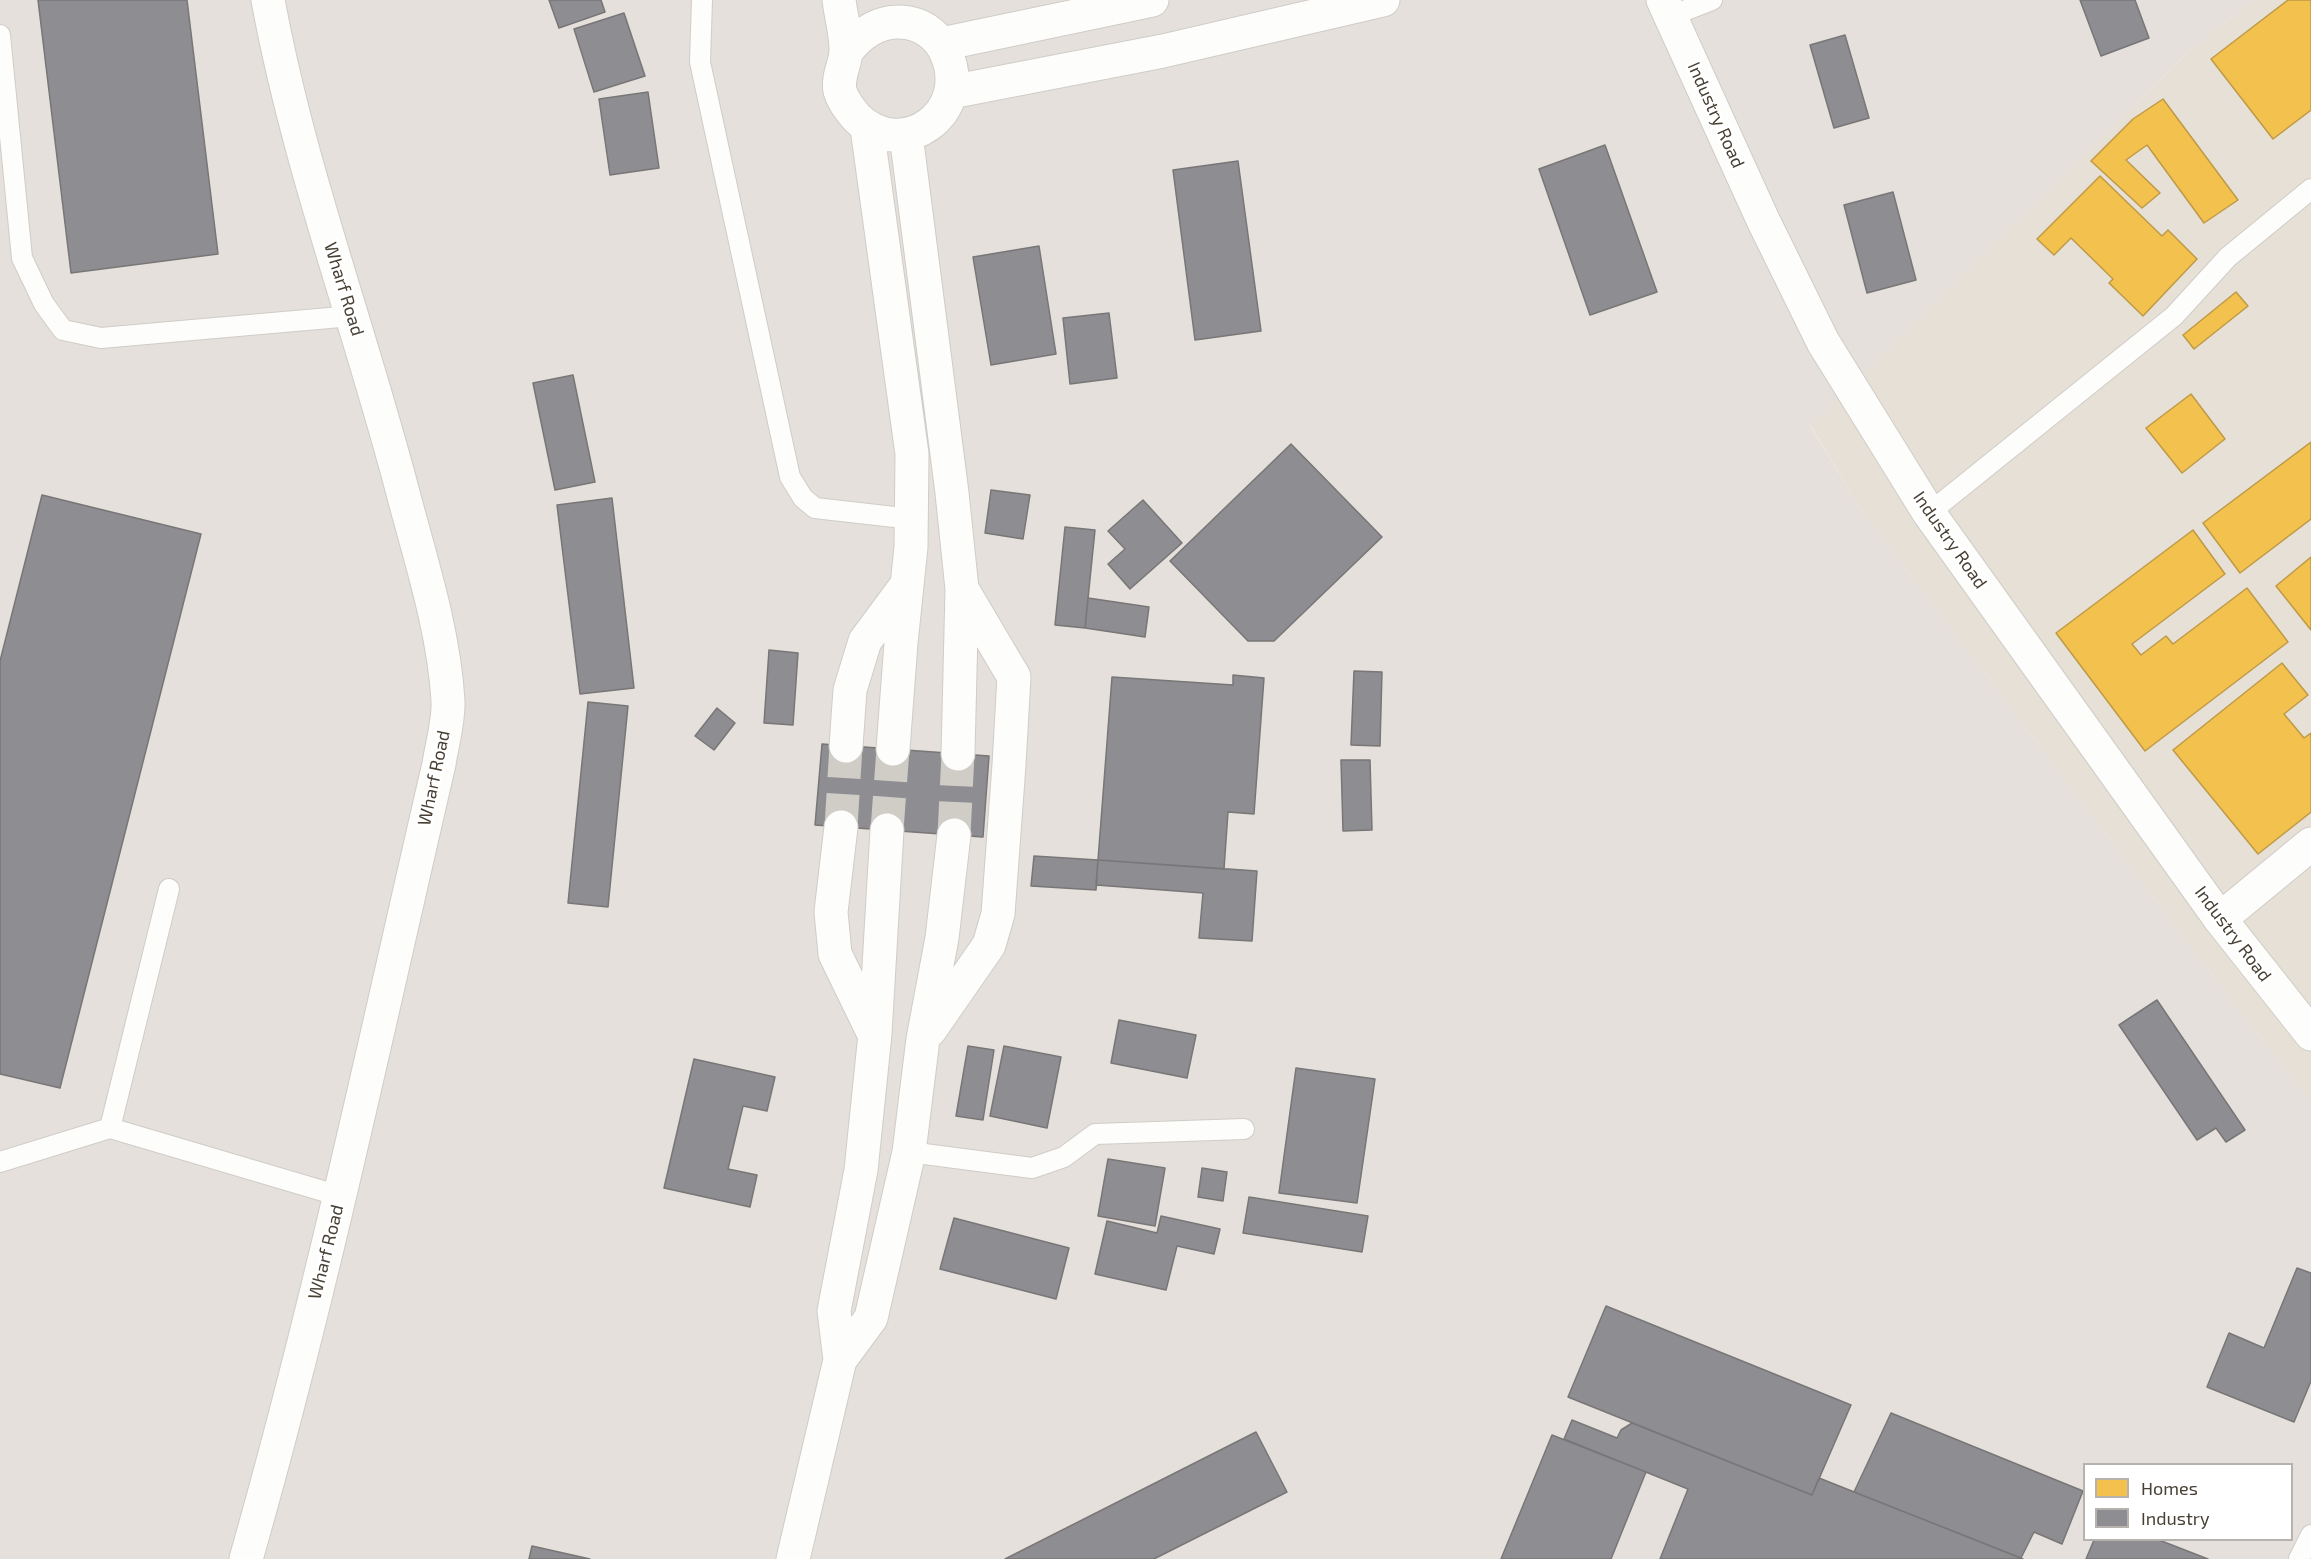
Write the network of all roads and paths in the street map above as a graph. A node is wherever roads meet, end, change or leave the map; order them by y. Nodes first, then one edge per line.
1 (268, 0) edge
2 (702, 0) edge
3 (839, 0) edge
4 (1152, 0) edge
5 (1383, 0) edge
6 (1712, 0) edge
7 (1667, 8) edge
8 (881, 11) edge
9 (0, 35) edge
10 (942, 44) junction
11 (846, 52) junction
12 (951, 92) junction
13 (867, 128) junction
14 (906, 135) junction
15 (2311, 189) edge
16 (352, 316) junction
17 (1929, 513) junction
18 (912, 519) junction
19 (906, 585) junction
20 (962, 589) junction
21 (846, 746) tunnel mouth
22 (892, 749) tunnel mouth
23 (958, 754) tunnel mouth
24 (841, 827) tunnel mouth
25 (887, 830) tunnel mouth
26 (954, 836) tunnel mouth
27 (2311, 844) edge
28 (169, 888) dead end
29 (2220, 919) junction
30 (874, 1034) junction
31 (2311, 1034) edge
32 (923, 1039) junction
33 (110, 1128) junction
34 (1244, 1129) dead end
35 (909, 1152) junction
36 (0, 1162) edge
37 (340, 1196) junction
38 (840, 1360) junction
39 (2311, 1535) edge
40 (246, 1559) edge
41 (793, 1559) edge
42 (2299, 1559) edge

1 - 16 street, Wharf Road
2 - 18 lane
3 - 11 street
4 - 10 street
5 - 12 street
6 - 7 lane
7 - 17 street, Industry Road
8 - 10 street
8 - 11 street
9 - 16 lane
10 - 12 street
11 - 13 street
12 - 14 street
13 - 14 street
13 - 18 street
14 - 20 street
15 - 17 lane
16 - 37 street, Wharf Road
17 - 29 street, Industry Road
18 - 19 street
19 - 21 street
19 - 22 street
20 - 23 street
20 - 32 street
24 - 30 street
25 - 30 street
26 - 32 street
27 - 29 street
28 - 33 lane
29 - 31 street, Industry Road
30 - 38 street
32 - 35 street
33 - 36 lane
33 - 37 lane
34 - 35 lane
35 - 38 street
37 - 40 street, Wharf Road
38 - 41 street
39 - 42 lane

